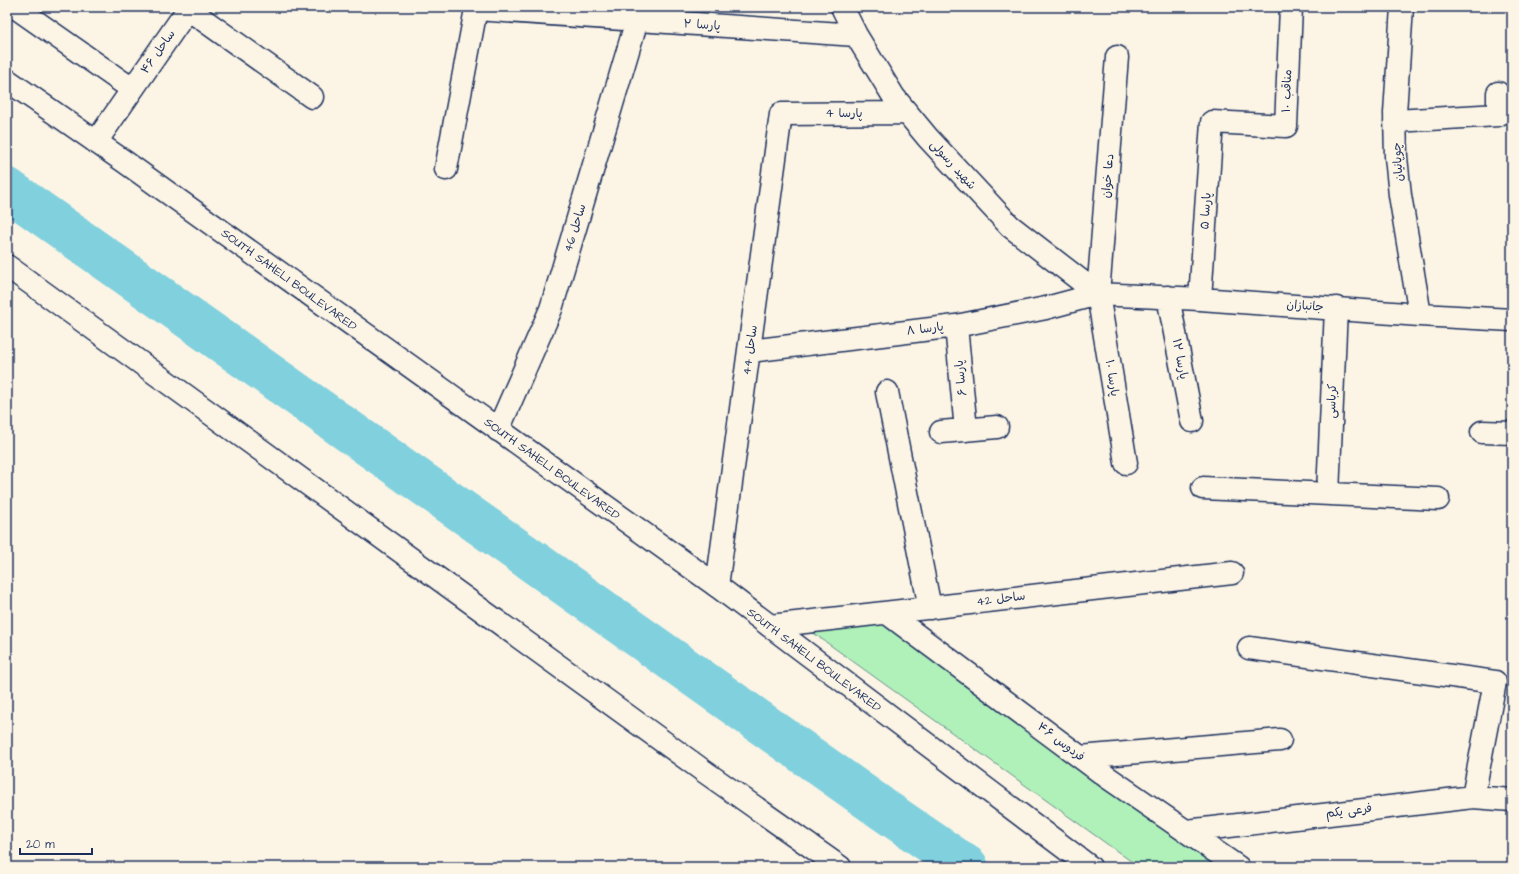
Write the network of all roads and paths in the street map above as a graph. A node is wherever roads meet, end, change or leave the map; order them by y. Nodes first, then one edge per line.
1 (15, 7) edge
2 (842, 7) edge
3 (1290, 7) edge
4 (1402, 7) edge
5 (637, 20) junction
6 (856, 35) junction
7 (1117, 58) dead end
8 (7, 80) edge
9 (132, 89) junction
10 (1498, 93) dead end
11 (312, 97) dead end
12 (907, 113) junction
13 (781, 114) joint
14 (1395, 120) junction
15 (1212, 122) joint
16 (96, 142) junction
17 (446, 169) dead end
18 (7, 266) edge
19 (1098, 294) junction
20 (1168, 297) junction
21 (1200, 299) junction
22 (1336, 308) junction
23 (1420, 315) junction
24 (1512, 320) edge
25 (956, 326) junction
26 (750, 351) junction
27 (887, 392) dead end
28 (1192, 421) dead end
29 (997, 427) dead end
30 (498, 430) junction
31 (966, 430) junction
32 (941, 432) dead end
33 (1482, 432) dead end
34 (1512, 433) edge
35 (1126, 463) dead end
36 (1203, 488) dead end
37 (1328, 494) junction
38 (1438, 499) dead end
39 (1232, 573) dead end
40 (717, 586) junction
41 (930, 608) junction
42 (887, 613) junction
43 (770, 626) junction
44 (1249, 648) dead end
45 (1280, 740) dead end
46 (1080, 757) junction
47 (1473, 797) junction
48 (1512, 800) edge
49 (1187, 831) junction
50 (840, 867) edge
51 (1090, 867) edge
52 (1238, 867) edge

1 - 9 street
2 - 6 street, شهید رسولی
3 - 15 street, مناقب ۱۰
4 - 14 street, چوپانیان
5 - 6 street, پارسا ۲
5 - 17 street, پارسا ۲
5 - 30 street, ساحل 46
6 - 12 street, شهید رسولی
7 - 19 street, دعا خوان
8 - 16 street, SOUTH SAHELI BOULEVARED
9 - 11 street, ساحل ۴۶
9 - 16 street, ساحل ۴۶
10 - 14 street
12 - 13 street, پارسا 4
12 - 19 street, شهید رسولی
13 - 26 street, ساحل 44
14 - 23 street, چوپانیان
15 - 21 street, پارسا ۵
16 - 30 street, SOUTH SAHELI BOULEVARED
18 - 50 street
19 - 20 street, جانبازان
19 - 25 street, پارسا ۸
19 - 35 street, پارسا ۱۰
20 - 21 street, جانبازان
20 - 28 street, پارسا ۱۲
21 - 22 street, جانبازان
22 - 23 street, جانبازان
22 - 37 street, کرباسی
23 - 24 street, جانبازان
25 - 26 street, پارسا ۸
25 - 31 street, پارسا ۶
26 - 40 street, ساحل 44
27 - 41 street
29 - 31 street
30 - 40 street, SOUTH SAHELI BOULEVARED
31 - 32 street
33 - 34 street
36 - 37 street
37 - 38 street
39 - 41 street, ساحل 42
40 - 43 street, SOUTH SAHELI BOULEVARED
41 - 42 street, ساحل 42
42 - 43 street, ساحل 42
42 - 46 street, فردوس ۴۶
43 - 51 street, SOUTH SAHELI BOULEVARED
44 - 47 street
45 - 46 street
46 - 49 street, فردوس ۴۶
47 - 48 street, فرعی یکم
47 - 49 street, فرعی یکم
49 - 52 street, فردوس ۴۶

